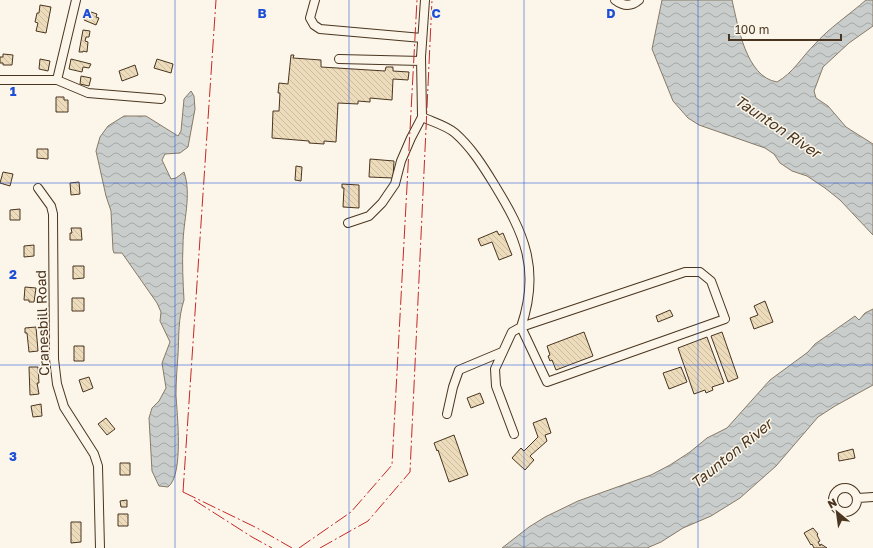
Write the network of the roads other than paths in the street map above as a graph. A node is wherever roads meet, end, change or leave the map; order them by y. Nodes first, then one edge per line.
1 (76, 0) edge
2 (315, 0) edge
3 (425, 0) edge
4 (614, 0) edge
5 (639, 0) edge
6 (422, 38) junction
7 (338, 59) dead end
8 (421, 60) junction
9 (0, 80) edge
10 (57, 80) junction
11 (161, 99) dead end
12 (422, 117) junction
13 (38, 188) dead end
14 (348, 223) dead end
15 (521, 327) junction
16 (502, 352) junction
17 (446, 414) dead end
18 (514, 434) dead end
19 (873, 497) edge
20 (858, 498) dead end
21 (100, 548) edge

1 - 10 street
2 - 6 street
3 - 6 street
4 - 5 street
6 - 8 street
7 - 8 street
8 - 12 street
9 - 10 street
10 - 11 street
12 - 14 street
12 - 15 street
13 - 21 street, Cranesbill Road
15 - 15 street
15 - 16 street
16 - 17 street
16 - 18 street
19 - 20 street

